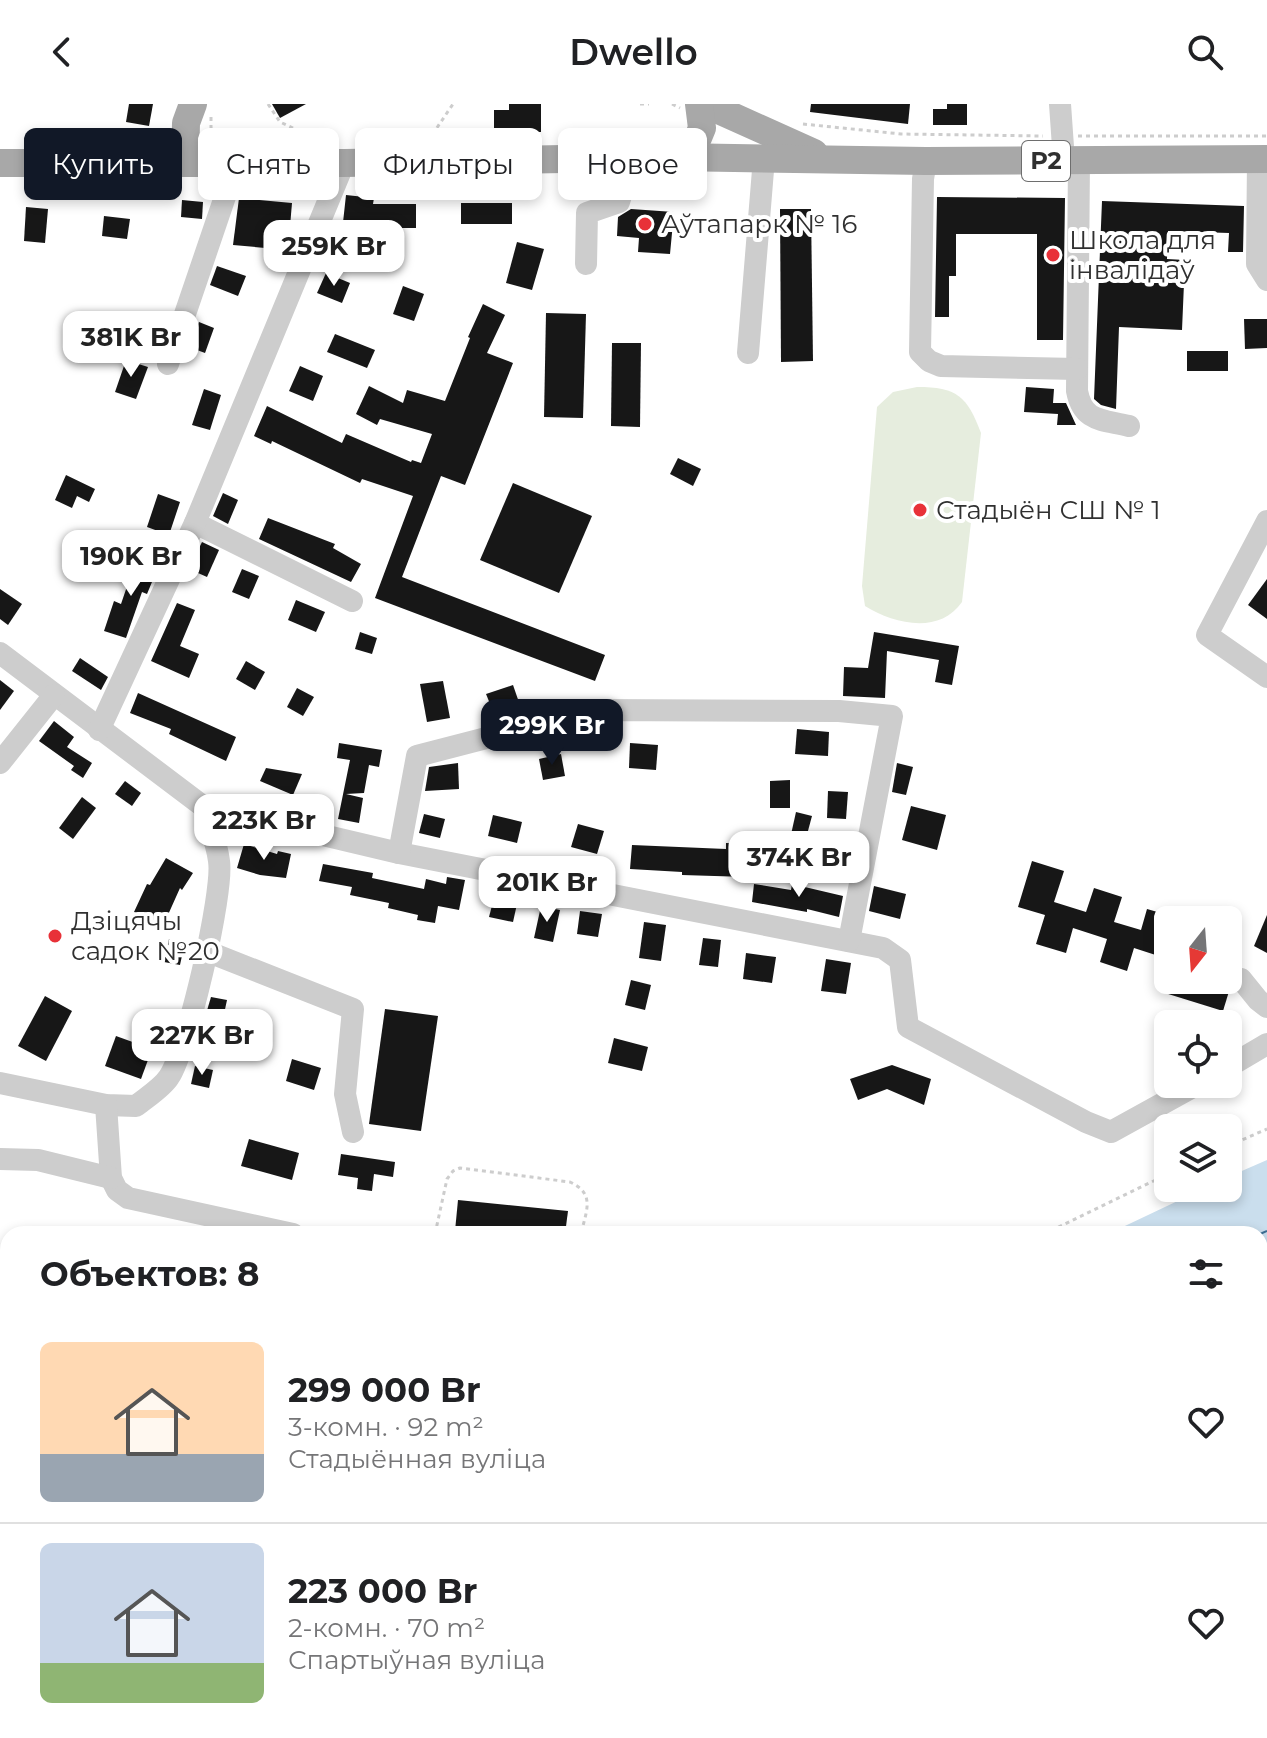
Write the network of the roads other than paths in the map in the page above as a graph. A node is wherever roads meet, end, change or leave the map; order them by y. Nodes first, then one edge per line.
1 (702, 104) edge
2 (1060, 104) edge
3 (202, 110) edge
4 (702, 128) edge
5 (1264, 151) edge
6 (1068, 152) junction
7 (339, 154) edge
8 (558, 157) edge
9 (707, 157) edge
10 (764, 158) junction
11 (826, 158) junction
12 (926, 161) junction
13 (198, 162) edge
14 (0, 163) edge
15 (185, 163) junction
16 (224, 200) edge
17 (318, 200) edge
18 (620, 200) edge
19 (586, 264) dead end
20 (1267, 280) edge
21 (748, 353) dead end
22 (168, 364) dead end
23 (1077, 369) junction
24 (1129, 426) dead end
25 (1267, 521) edge
26 (195, 523) junction
27 (352, 601) dead end
28 (0, 653) edge
29 (1267, 677) edge
30 (54, 695) junction
31 (99, 730) junction
32 (0, 763) edge
33 (204, 807) junction
34 (399, 853) junction
35 (849, 941) junction
36 (206, 951) junction
37 (1242, 980) edge
38 (1267, 1007) edge
39 (1267, 1044) edge
40 (1242, 1059) edge
41 (0, 1083) edge
42 (1173, 1098) edge
43 (106, 1105) junction
44 (353, 1132) dead end
45 (0, 1159) edge
46 (111, 1178) junction
47 (253, 1226) edge

1 - 4 main road
1 - 11 main road
2 - 6 street
3 - 15 main road
5 - 6 main road, Р2
5 - 20 street
6 - 12 main road, Р2
6 - 23 street
7 - 8 main road, Р2
9 - 10 main road, Р2
10 - 11 main road, Р2
10 - 21 street
11 - 12 main road, Р2
12 - 23 street
13 - 15 main road, Р2
14 - 15 main road, Р2
16 - 22 street
17 - 26 street
18 - 19 street
23 - 24 street
25 - 29 street
26 - 27 street
26 - 31 street
28 - 30 street
30 - 31 street
30 - 32 street
31 - 33 street
33 - 34 street
33 - 36 street
34 - 35 street
34 - 35 street
35 - 42 street
36 - 43 street
36 - 44 street
37 - 38 street
39 - 40 street
41 - 43 street
43 - 46 street
45 - 46 street
46 - 47 street

